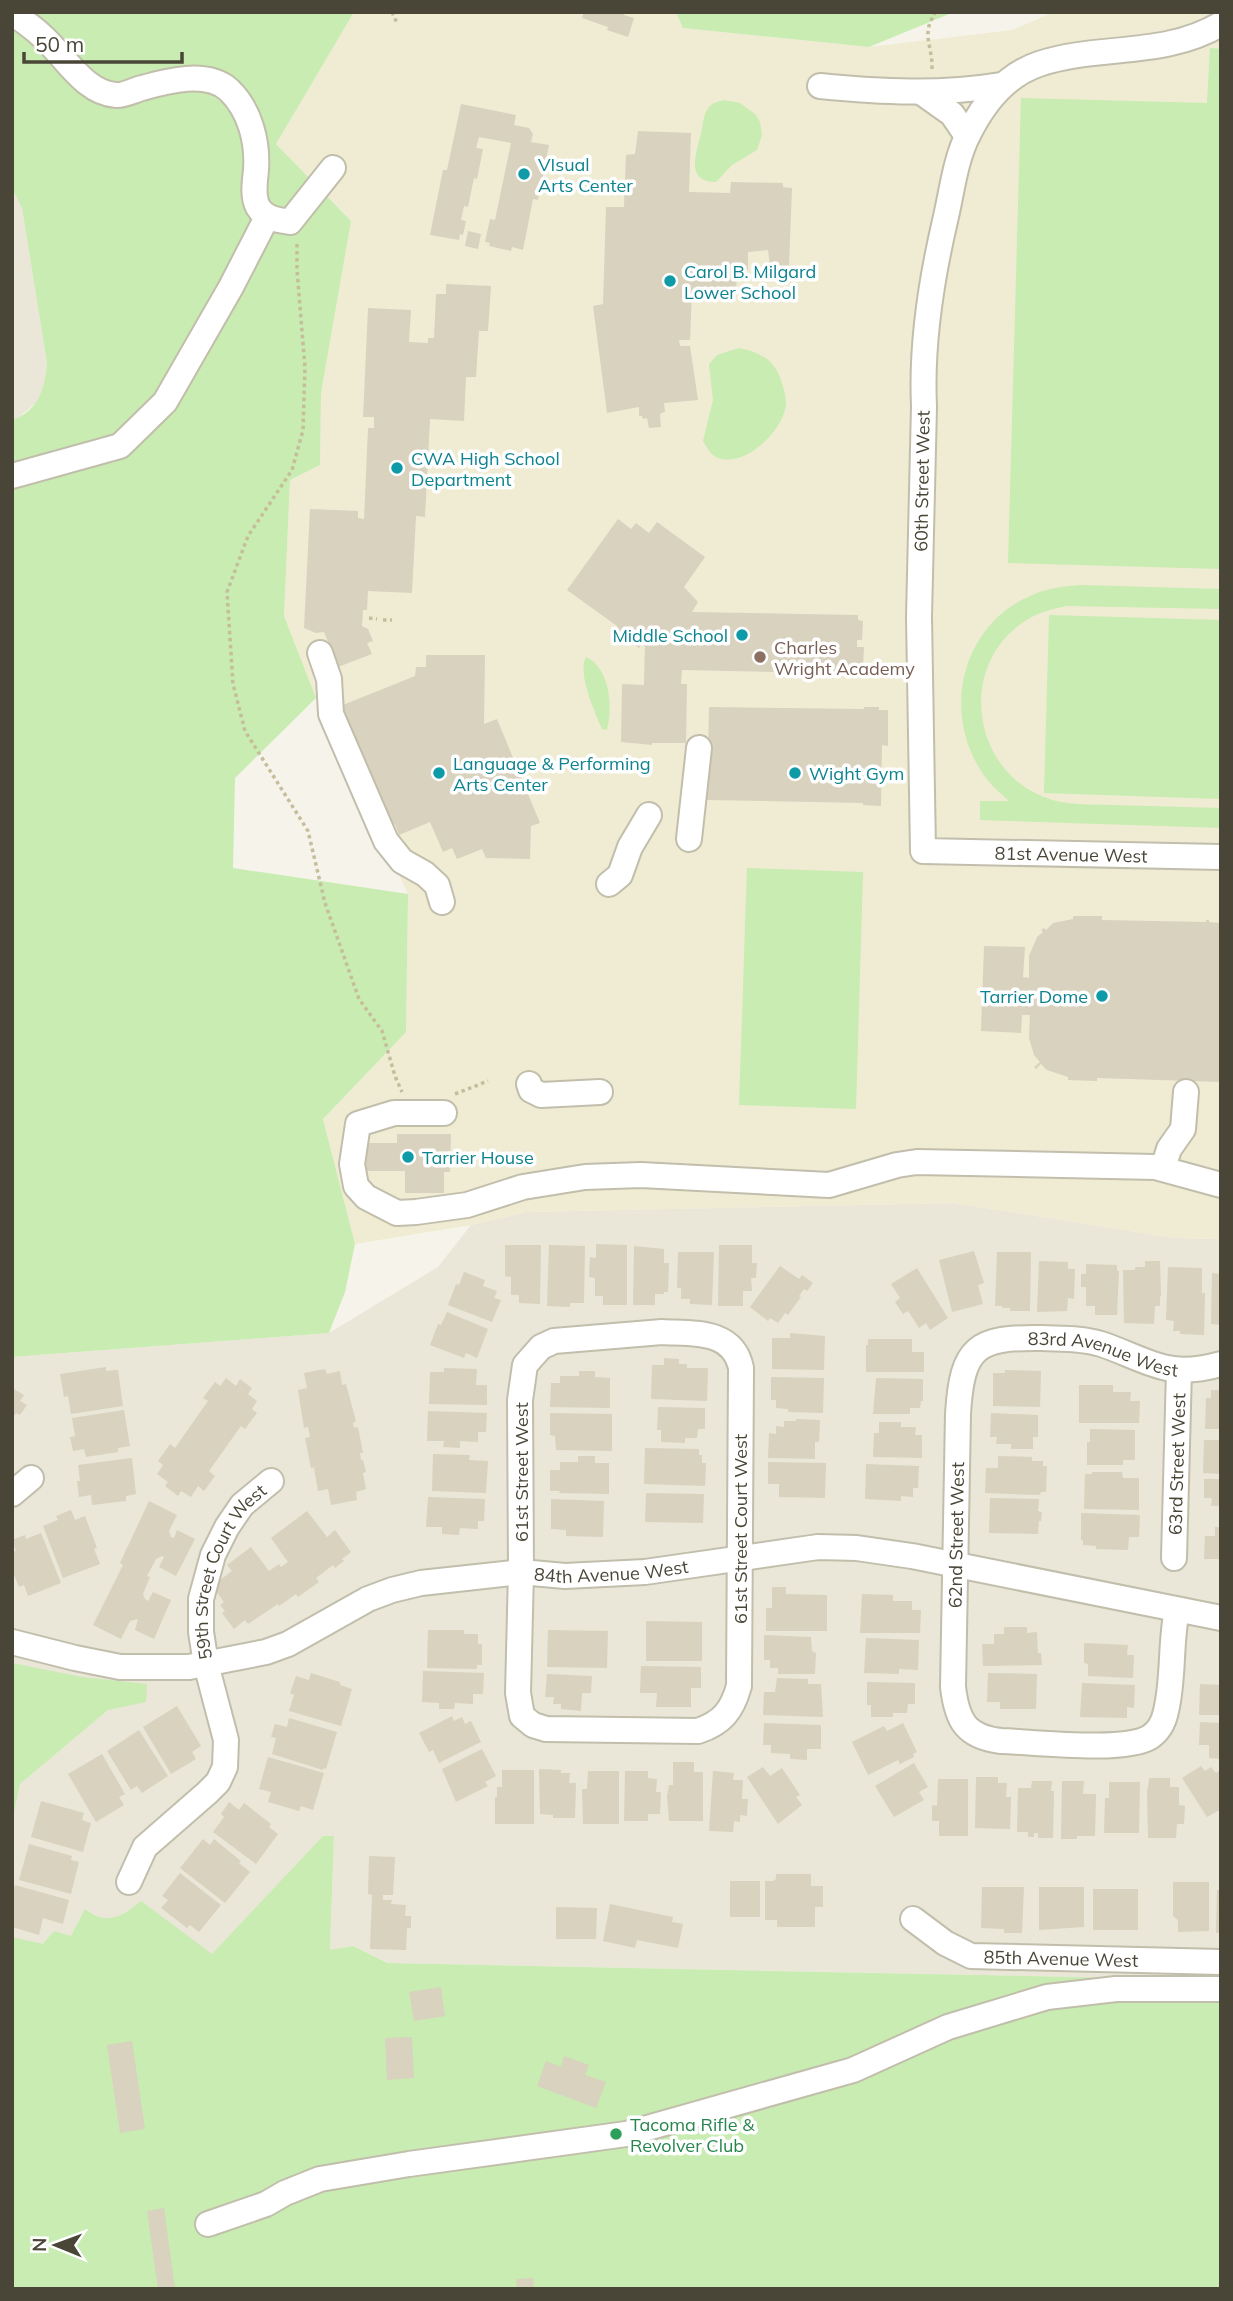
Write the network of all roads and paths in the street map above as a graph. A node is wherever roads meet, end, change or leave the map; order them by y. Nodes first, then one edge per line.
1 (392, 12) edge
2 (925, 12) edge
3 (937, 12) edge
4 (12, 13) edge
5 (397, 23) dead end
6 (1221, 24) edge
7 (1001, 85) junction
8 (820, 86) dead end
9 (926, 92) junction
10 (972, 128) junction
11 (333, 168) dead end
12 (267, 217) junction
13 (12, 476) edge
14 (369, 618) dead end
15 (377, 619) dead end
16 (383, 620) dead end
17 (392, 620) dead end
18 (320, 653) dead end
19 (699, 748) dead end
20 (649, 814) dead end
21 (690, 839) dead end
22 (923, 851) joint
23 (1221, 857) edge
24 (609, 884) dead end
25 (442, 902) dead end
26 (529, 1084) dead end
27 (600, 1092) dead end
28 (1186, 1092) dead end
29 (444, 1113) dead end
30 (1163, 1168) junction
31 (1221, 1185) edge
32 (987, 1343) joint
33 (731, 1346) joint
34 (1221, 1364) edge
35 (1179, 1370) junction
36 (31, 1478) dead end
37 (271, 1480) dead end
38 (12, 1494) edge
39 (740, 1558) junction
40 (1174, 1558) dead end
41 (956, 1564) junction
42 (521, 1572) junction
43 (1177, 1610) junction
44 (1221, 1618) edge
45 (12, 1642) edge
46 (206, 1664) junction
47 (522, 1716) joint
48 (129, 1882) dead end
49 (913, 1919) dead end
50 (1221, 1962) edge
51 (1221, 1990) edge
52 (208, 2224) dead end

1 - 5 path
2 - 3 path
3 - 9 path
4 - 12 street
6 - 7 street
7 - 9 street
7 - 10 street
8 - 9 street
9 - 10 street
10 - 22 street, 60th Street West
11 - 12 street
12 - 13 street
14 - 15 path
16 - 17 path
18 - 25 street
19 - 21 street
20 - 24 street
22 - 23 street, 81st Avenue West
26 - 27 street
28 - 30 street
29 - 30 street
30 - 31 street
32 - 35 street, 83rd Avenue West
32 - 41 street, 62nd Street West
33 - 39 street, 61st Street Court West
33 - 42 street, 61st Street West
34 - 35 street, 83rd Avenue West
35 - 40 street, 63rd Street West
36 - 38 street
37 - 46 street, 59th Street Court West
39 - 41 street, 84th Avenue West
39 - 42 street, 84th Avenue West
39 - 47 street, 61st Street Court West
41 - 43 street, 84th Avenue West
41 - 43 street, 62nd Street West
42 - 46 street, 84th Avenue West
42 - 47 street, 61st Street West
43 - 44 street, 84th Avenue West
45 - 46 street, 84th Avenue West
46 - 48 street, 59th Street Court West
49 - 50 street, 85th Avenue West
51 - 52 street

